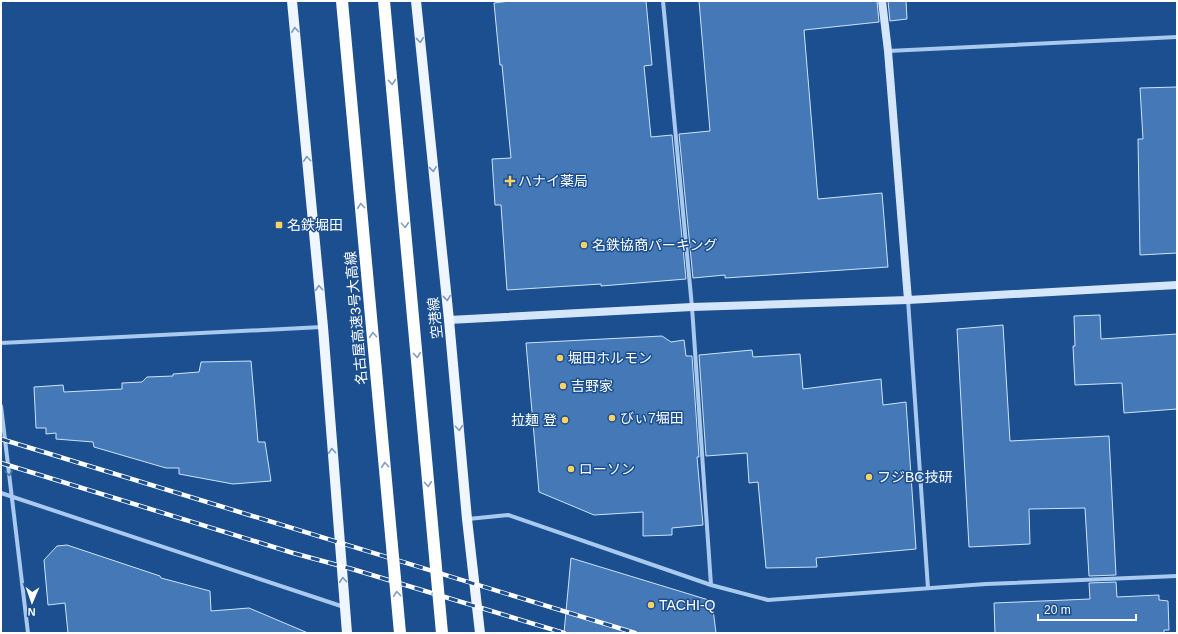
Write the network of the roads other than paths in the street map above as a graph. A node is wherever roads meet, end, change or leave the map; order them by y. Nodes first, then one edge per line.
1 (292, 1) edge
2 (342, 1) edge
3 (384, 1) edge
4 (416, 1) edge
5 (663, 1) edge
6 (882, 1) edge
7 (1177, 37) edge
8 (888, 51) junction
9 (1177, 285) edge
10 (908, 300) junction
11 (692, 307) junction
12 (449, 320) junction
13 (322, 327) junction
14 (1, 343) edge
15 (1, 406) edge
16 (1, 493) edge
17 (12, 497) junction
18 (467, 519) junction
19 (1177, 576) edge
20 (711, 585) junction
21 (928, 588) junction
22 (345, 607) junction
23 (28, 633) edge
24 (347, 633) edge
25 (400, 633) edge
26 (442, 633) edge
27 (480, 633) edge

13 -> 1 main road
25 -> 2 highway, 名古屋高速3号大高線, bridge
3 -> 26 highway, bridge
4 -> 12 main road, 空港線
5 - 11 street
6 - 8 street
7 - 8 street
8 - 10 street
9 - 10 street
10 - 11 street
10 - 21 street
11 - 12 street
11 - 20 street
12 -> 18 main road, 空港線
13 - 14 street
22 -> 13 main road
15 -> 17 street
16 - 17 street
17 - 22 street
17 - 23 street
18 - 20 street
18 - 27 main road, 空港線
19 - 21 street
20 - 21 street
22 - 24 main road

